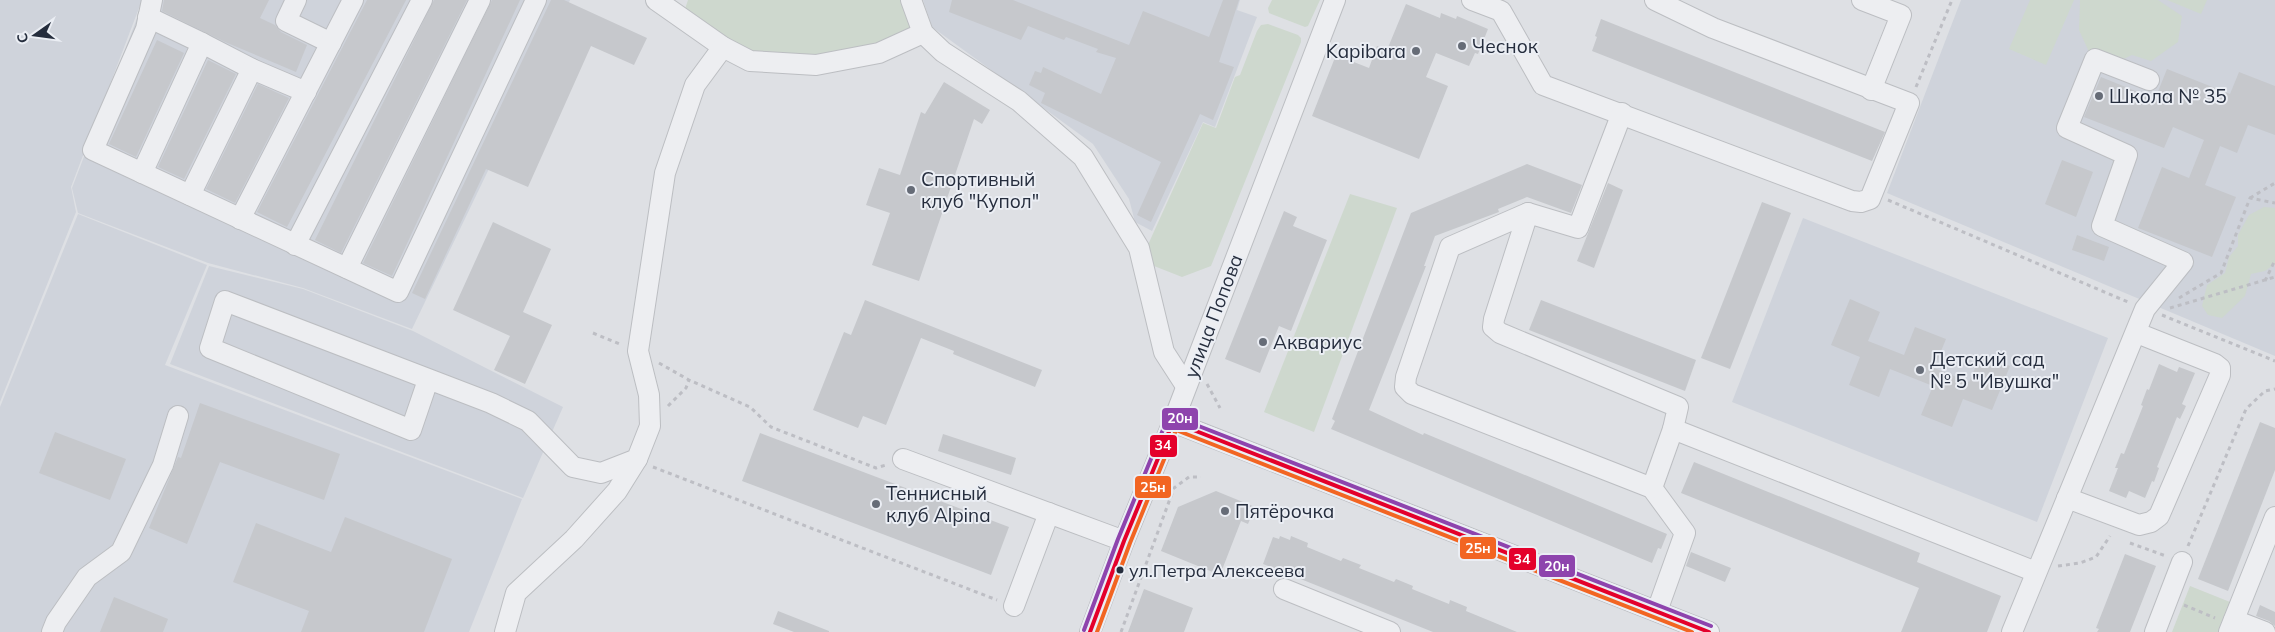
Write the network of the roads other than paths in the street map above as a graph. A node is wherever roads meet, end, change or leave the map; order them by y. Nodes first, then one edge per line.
1 (296, 0) edge
2 (353, 0) edge
3 (422, 0) edge
4 (480, 0) edge
5 (536, 0) edge
6 (656, 0) edge
7 (911, 0) edge
8 (1335, 0) edge
9 (1472, 0) edge
10 (1655, 0) edge
11 (1862, 0) edge
12 (150, 9) edge
13 (923, 34) junction
14 (202, 43) junction
15 (331, 43) junction
16 (723, 47) junction
17 (252, 69) junction
18 (2149, 80) dead end
19 (1872, 90) junction
20 (306, 92) junction
21 (1622, 113) junction
22 (142, 173) junction
23 (190, 195) junction
24 (1528, 213) junction
25 (240, 219) junction
26 (296, 245) junction
27 (348, 268) junction
28 (2137, 333) junction
29 (428, 380) junction
30 (1186, 386) junction
31 (178, 416) dead end
32 (1173, 422) junction
33 (1673, 429) junction
34 (637, 459) junction
35 (903, 460) road end
36 (1652, 488) junction
37 (2067, 498) junction
38 (1048, 513) junction
39 (2275, 516) edge
40 (1124, 541) junction
41 (2182, 562) road end
42 (2045, 570) junction
43 (1284, 589) dead end
44 (1014, 606) road end
45 (1657, 611) junction
46 (2231, 625) edge
47 (1675, 626) edge
48 (58, 629) edge
49 (505, 632) edge
50 (1090, 632) edge
51 (1390, 632) edge
52 (1709, 632) edge
53 (2012, 632) edge
54 (2155, 632) edge
55 (2265, 632) edge

1 - 15 street
2 - 15 street
3 - 26 street
4 - 27 street
5 - 27 street
6 - 16 street
7 - 13 street
8 - 30 street, улица Попова
9 - 21 street
10 - 19 street
11 - 19 street
12 - 14 street
12 - 22 street
13 - 16 street
13 - 30 street
14 - 17 street
14 - 22 street
15 - 20 street
16 - 34 street
17 - 20 street
17 - 23 street
18 - 28 street
19 - 21 street
20 - 25 street
21 - 24 street
22 - 23 street
23 - 25 street
24 - 33 street
24 - 36 street
25 - 26 street
26 - 27 street
28 - 37 street
28 - 37 street
29 - 29 street
29 - 34 street
30 - 32 street, улица Попова
31 - 48 street
32 - 40 street, улица Попова
32 - 45 street
33 - 36 street
33 - 42 street
34 - 49 street
35 - 38 street
36 - 45 street
37 - 42 street
38 - 40 street
38 - 44 street
39 - 46 street
40 - 50 street, улица Попова
41 - 54 street
42 - 53 street
43 - 51 street
45 - 47 street
46 - 55 street
47 - 52 street

